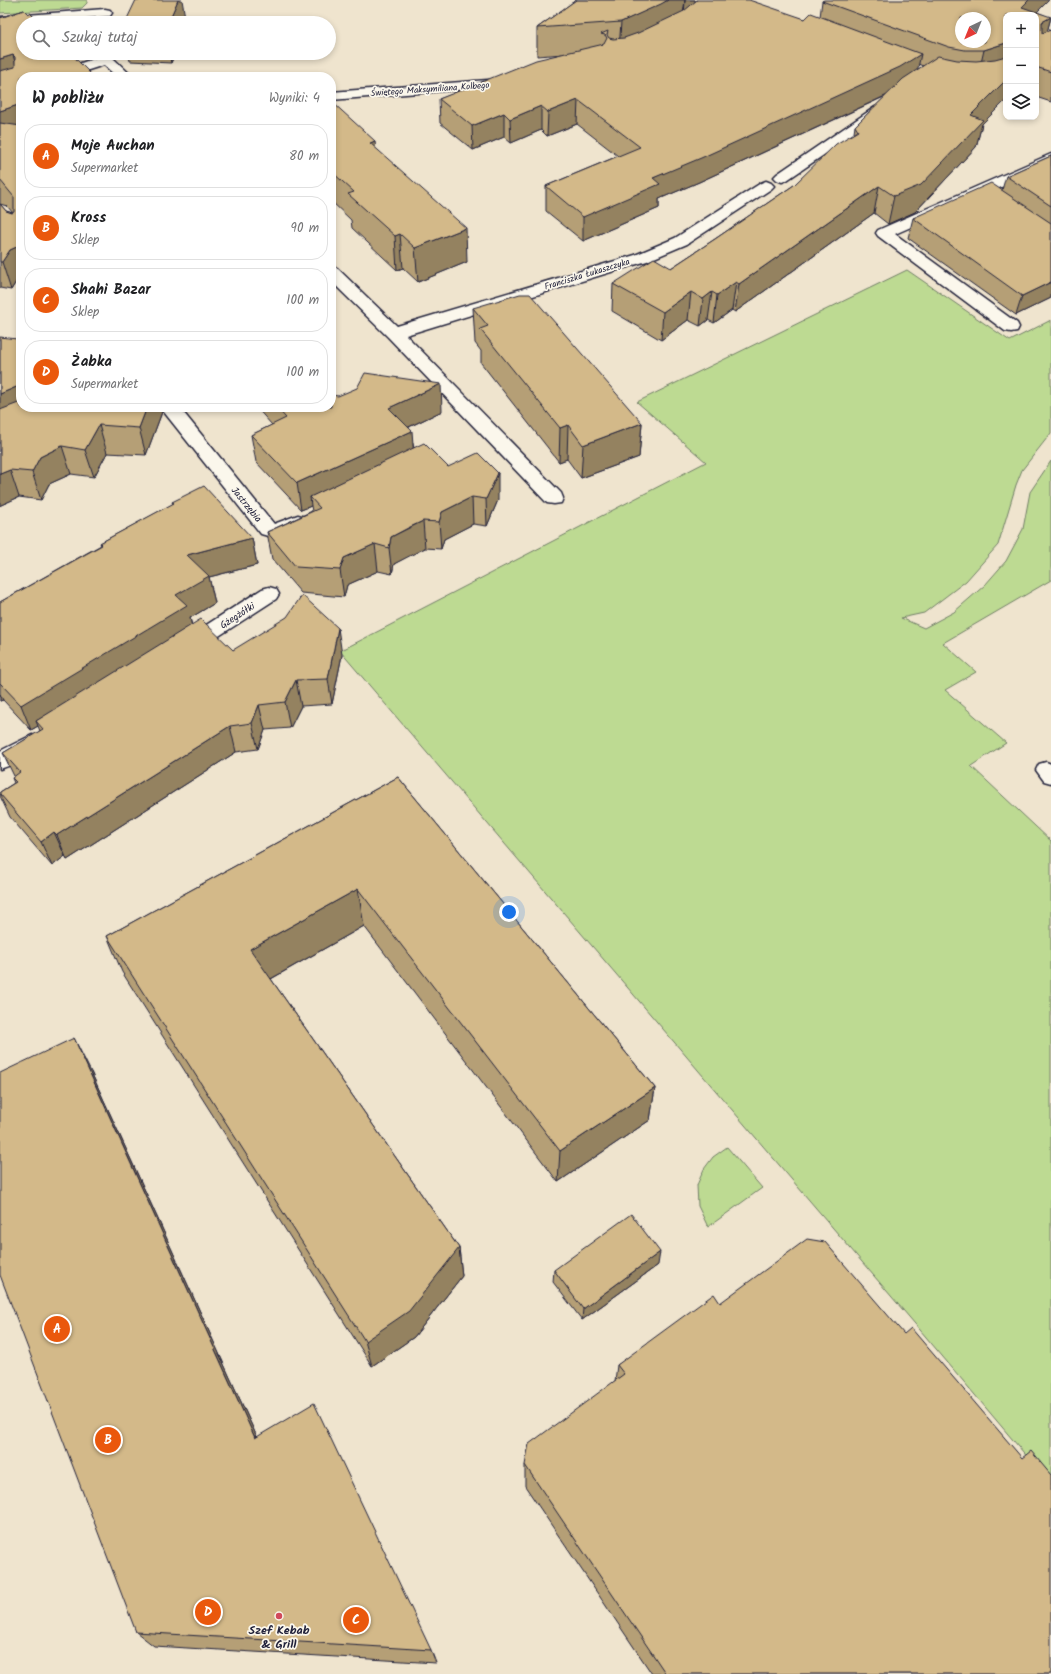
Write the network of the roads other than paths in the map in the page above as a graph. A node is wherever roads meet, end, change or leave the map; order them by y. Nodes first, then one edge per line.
1 (105, 12) edge
2 (58, 16) edge
3 (16, 20) edge
4 (0, 21) edge
5 (96, 60) edge
6 (110, 60) edge
7 (66, 72) edge
8 (121, 72) edge
9 (512, 82) edge
10 (336, 96) edge
11 (892, 102) edge
12 (1051, 159) edge
13 (782, 177) dead end
14 (766, 186) dead end
15 (336, 277) edge
16 (1011, 327) dead end
17 (394, 333) junction
18 (173, 412) edge
19 (554, 498) dead end
20 (314, 514) edge
21 (269, 594) dead end
22 (168, 659) edge
23 (48, 733) edge
24 (0, 761) edge

1 - 2 street
3 - 4 street
5 - 7 street
6 - 8 street
9 - 10 street, Świętego Maksymiliana Kolbego
11 - 13 street
12 - 16 street
14 - 17 street, Franciszka Łukaszczyka
15 - 17 street
17 - 19 street
18 - 20 street, Jastrzębia
21 - 22 street, Gżegżółki
23 - 24 street

